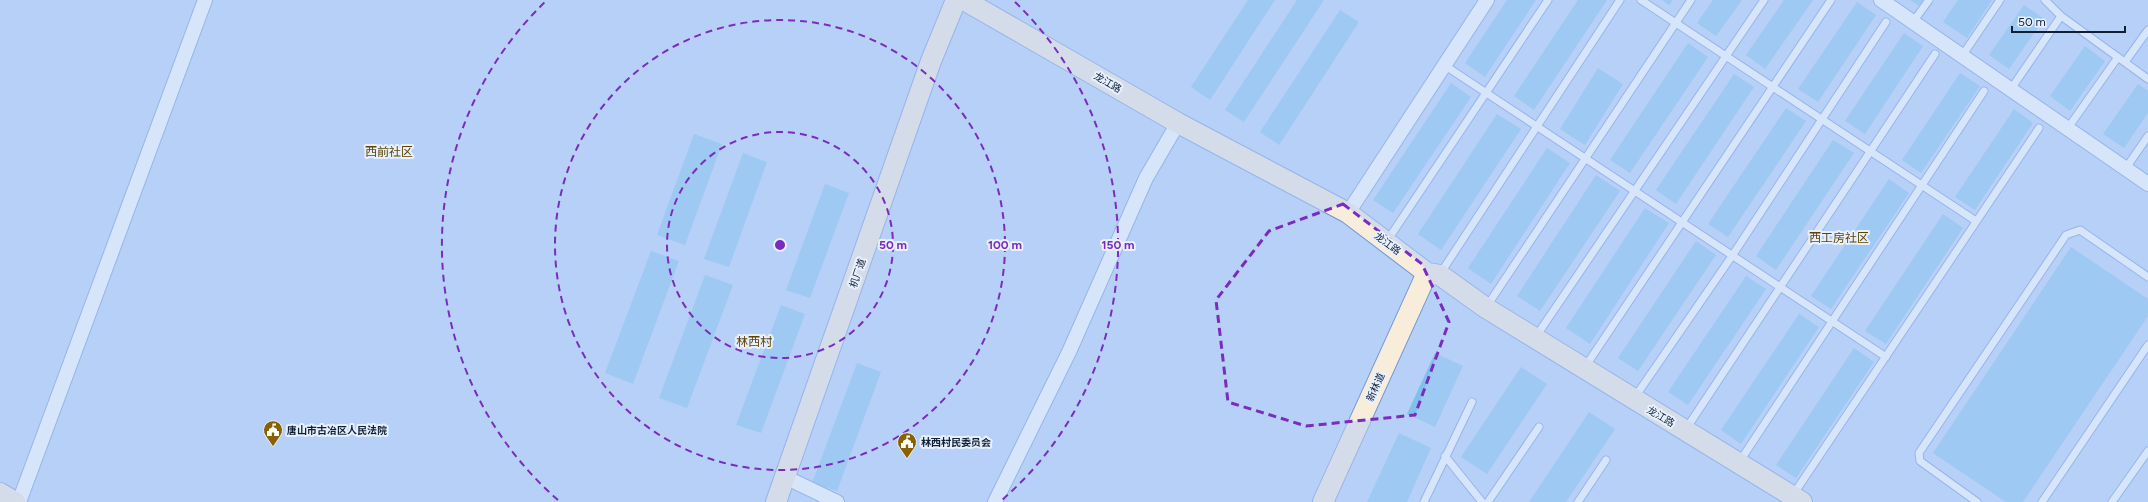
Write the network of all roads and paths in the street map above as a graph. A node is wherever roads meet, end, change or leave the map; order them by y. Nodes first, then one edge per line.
1 (205, 0) edge
2 (956, 0) edge
3 (964, 0) edge
4 (1487, 0) edge
5 (1548, 0) edge
6 (1620, 0) edge
7 (1641, 0) edge
8 (1691, 0) edge
9 (1764, 0) edge
10 (1831, 0) edge
11 (1881, 0) edge
12 (1928, 0) edge
13 (2000, 0) edge
14 (2045, 0) edge
15 (2061, 16) junction
16 (1886, 22) dead end
17 (1913, 22) junction
18 (1676, 23) junction
19 (2148, 30) edge
20 (1935, 54) dead end
21 (1726, 56) junction
22 (1962, 56) junction
23 (2118, 57) junction
24 (2125, 62) junction
25 (1444, 65) junction
26 (2148, 79) edge
27 (1772, 87) junction
28 (2011, 89) junction
29 (1984, 91) dead end
30 (1486, 93) junction
31 (1821, 119) junction
32 (1178, 123) junction
33 (1536, 126) junction
34 (2039, 128) dead end
35 (2068, 128) junction
36 (2148, 136) edge
37 (1870, 151) junction
38 (1585, 159) junction
39 (2126, 168) junction
40 (2148, 184) edge
41 (1922, 185) junction
42 (1634, 191) junction
43 (1348, 213) junction
44 (1976, 221) junction
45 (1682, 222) junction
46 (1386, 242) junction
47 (1732, 256) junction
48 (1433, 274) junction
49 (2148, 277) edge
50 (1780, 287) junction
51 (1486, 308) junction
52 (1832, 321) junction
53 (1535, 338) junction
54 (2148, 345) edge
55 (1886, 357) junction
56 (1583, 369) junction
57 (1633, 399) junction
58 (1472, 402) dead end
59 (1539, 427) dead end
60 (1685, 431) junction
61 (2148, 450) edge
62 (1445, 456) junction
63 (1606, 460) dead end
64 (1738, 463) junction
65 (785, 477) junction
66 (0, 494) edge
67 (1798, 499) edge
68 (16, 502) edge
69 (19, 502) edge
70 (776, 502) edge
71 (837, 502) edge
72 (995, 502) edge
73 (1323, 502) edge
74 (1424, 502) edge
75 (1482, 502) edge
76 (1488, 502) edge
77 (1578, 502) edge
78 (1977, 502) edge
79 (2042, 502) edge
80 (2112, 502) edge

1 - 69 street
2 - 65 street, 机厂道
3 - 32 street, 龙江路
4 - 25 street
5 - 30 lane
6 - 33 lane
7 - 18 lane
8 - 18 lane
9 - 21 lane
10 - 27 lane
11 - 17 street
12 - 17 lane
13 - 22 lane
14 - 15 lane
15 - 23 lane
15 - 28 lane
16 - 31 lane
17 - 22 street
18 - 21 lane
18 - 38 lane
19 - 24 lane
20 - 37 lane
21 - 27 lane
21 - 42 lane
22 - 28 street
23 - 24 lane
23 - 35 lane
24 - 26 lane
25 - 30 lane
25 - 43 street
27 - 31 lane
27 - 45 lane
28 - 35 street
29 - 41 lane
30 - 33 lane
30 - 46 lane
31 - 37 lane
31 - 47 lane
32 - 43 street, 龙江路
32 - 72 street
33 - 38 lane
33 - 48 lane
34 - 44 lane
35 - 39 street
36 - 39 lane
37 - 41 lane
37 - 50 lane
38 - 42 lane
38 - 51 lane
39 - 40 street
41 - 44 lane
41 - 52 lane
42 - 45 lane
42 - 53 lane
43 - 46 street, 龙江路
44 - 55 lane
45 - 47 lane
45 - 56 lane
46 - 48 street, 龙江路
47 - 50 lane
47 - 57 lane
48 - 51 street, 龙江路
48 - 73 street, 新林道
49 - 78 lane
50 - 52 lane
50 - 60 lane
51 - 53 street, 龙江路
52 - 55 lane
52 - 64 lane
53 - 56 street, 龙江路
54 - 79 lane
55 - 67 lane
56 - 57 street, 龙江路
57 - 60 street, 龙江路
58 - 62 lane
59 - 76 lane
60 - 64 street, 龙江路
61 - 80 lane
62 - 74 lane
62 - 75 lane
63 - 77 lane
64 - 67 street, 龙江路
65 - 70 street, 机厂道
65 - 71 street
66 - 68 street

